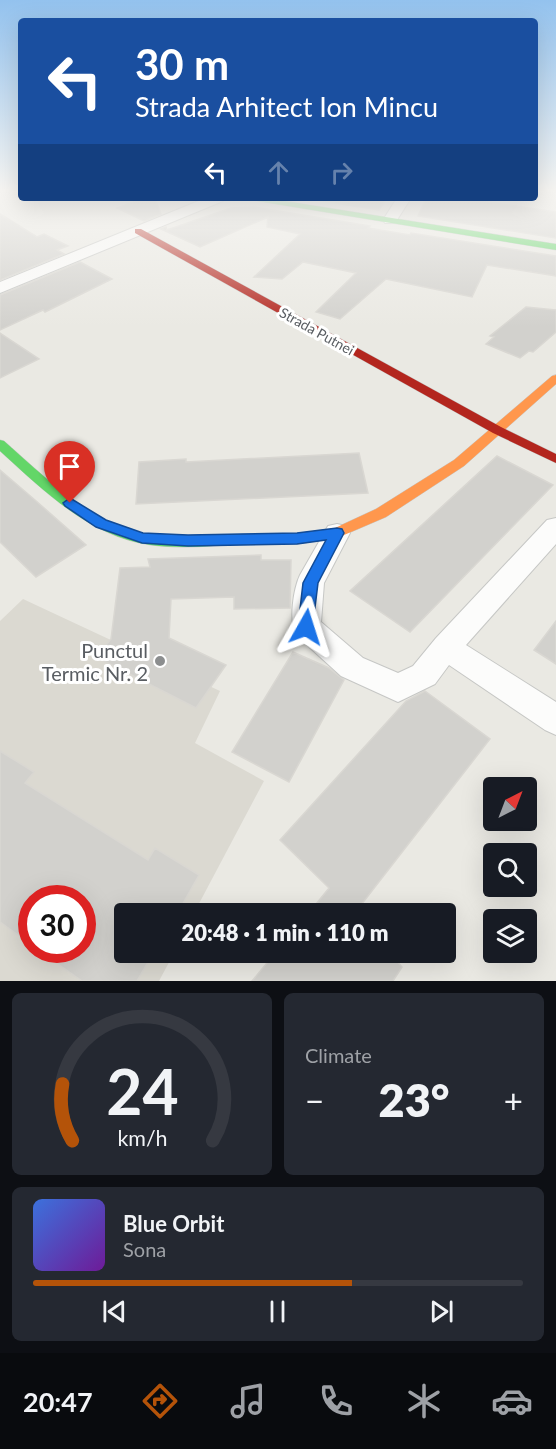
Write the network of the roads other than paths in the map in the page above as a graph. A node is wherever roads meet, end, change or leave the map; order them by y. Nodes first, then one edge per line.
1 (129, 235) edge
2 (145, 235) edge
3 (484, 235) edge
4 (556, 247) edge
5 (0, 288) edge
6 (556, 378) edge
7 (497, 430) junction
8 (0, 444) edge
9 (556, 459) edge
10 (556, 526) edge
11 (337, 533) junction
12 (446, 647) junction
13 (556, 720) edge

1 - 5 street
2 - 7 street, Strada Putnei
3 - 4 street
6 - 7 street
7 - 9 street, Strada Putnei
7 - 11 street
8 - 11 street
10 - 12 street
11 - 12 street
12 - 13 street

